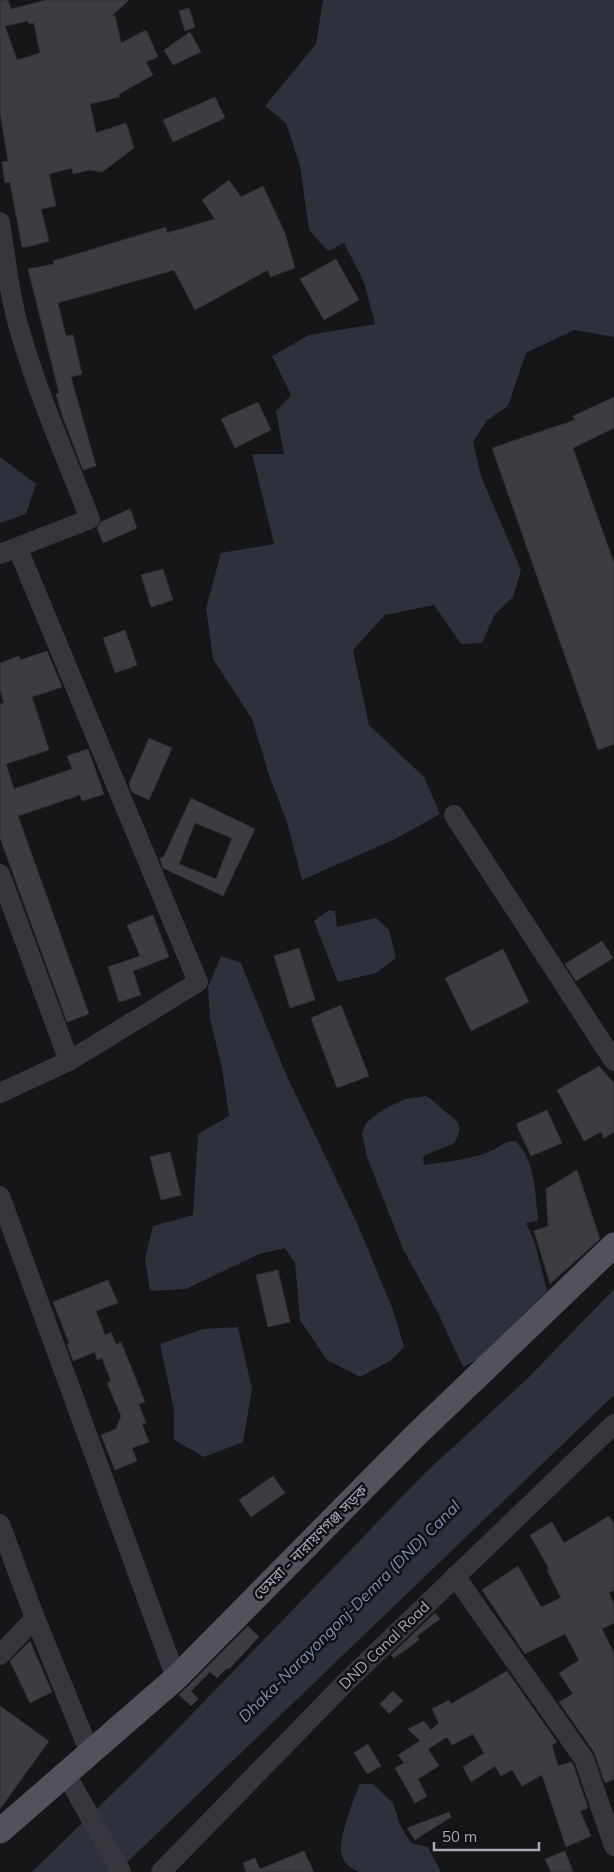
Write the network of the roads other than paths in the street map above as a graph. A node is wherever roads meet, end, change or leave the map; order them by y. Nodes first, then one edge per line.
1 (0, 224) edge
2 (9, 552) edge
3 (454, 815) dead end
4 (0, 874) edge
5 (69, 1060) junction
6 (614, 1061) edge
7 (0, 1093) edge
8 (0, 1196) edge
9 (614, 1245) edge
10 (614, 1424) edge
11 (0, 1524) edge
12 (455, 1576) junction
13 (35, 1618) junction
14 (0, 1655) edge
15 (176, 1678) junction
16 (90, 1753) junction
17 (66, 1774) junction
18 (0, 1831) edge
19 (614, 1846) edge
20 (121, 1872) edge
21 (161, 1872) edge

1 - 2 street
2 - 5 street
3 - 6 street
4 - 5 street
5 - 7 street
8 - 15 street
9 - 15 main road, ডেমরা - নারায়ণগঞ্জ সড়ক
10 - 12 street, DND Canal Road
11 - 13 street
12 - 19 street
12 - 21 street, DND Canal Road
13 - 14 street
13 - 16 street
15 - 16 main road, ডেমরা - নারায়ণগঞ্জ সড়ক
16 - 17 main road, ডেমরা - নারায়ণগঞ্জ সড়ক
17 - 18 main road, ডেমরা - নারায়ণগঞ্জ সড়ক
17 - 20 street

